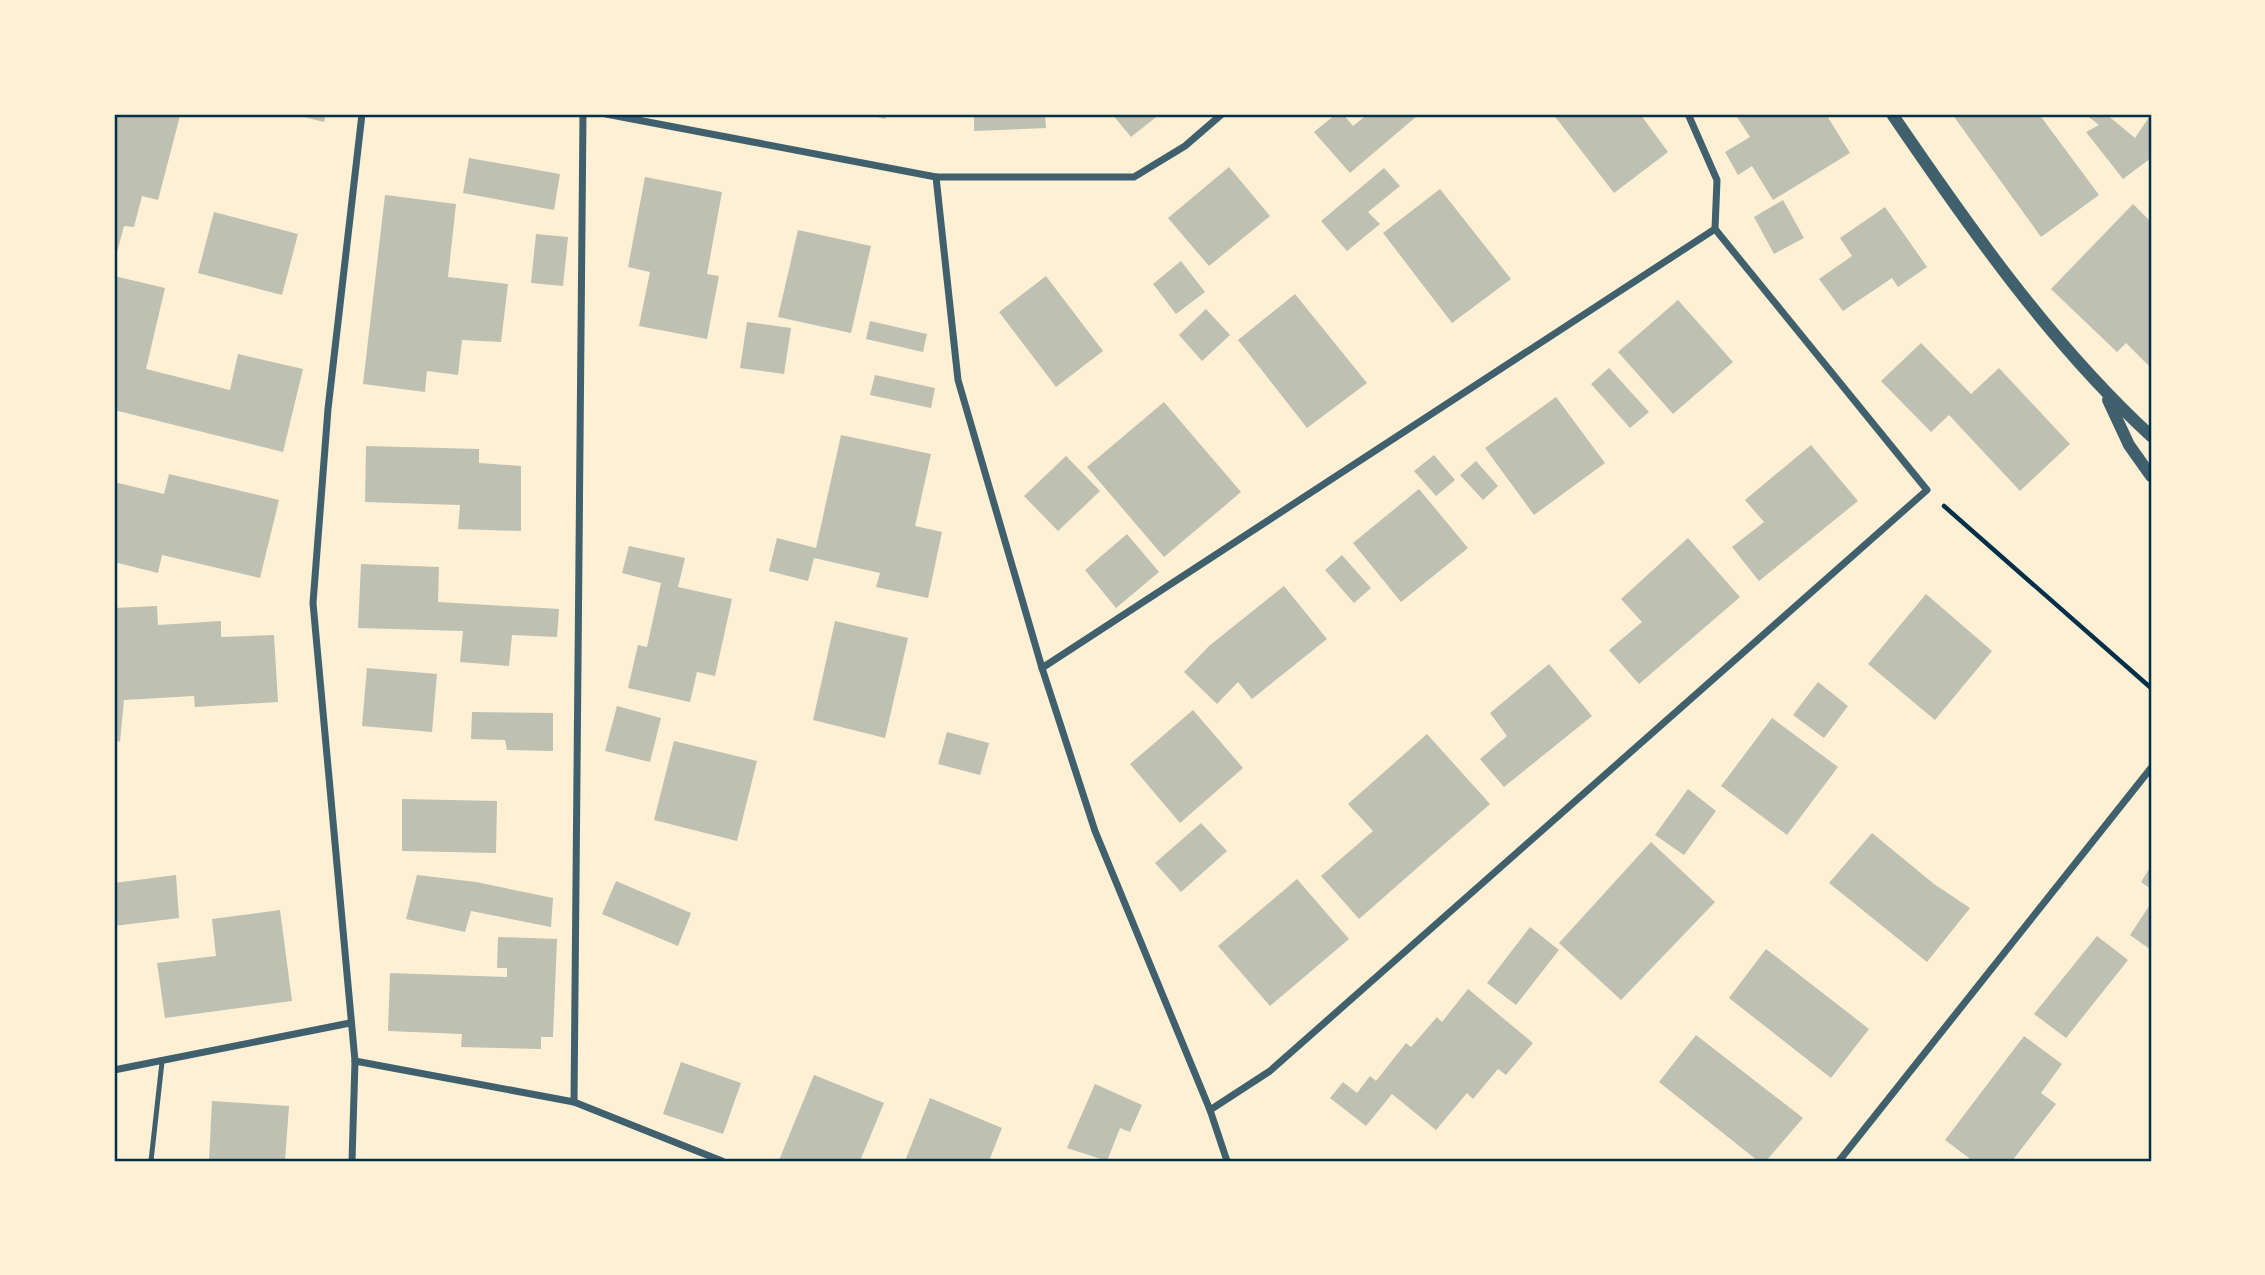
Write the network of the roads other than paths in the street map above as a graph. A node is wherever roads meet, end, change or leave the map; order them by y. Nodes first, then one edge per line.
1 (362, 114) edge
2 (583, 114) edge
3 (606, 114) edge
4 (1222, 114) edge
5 (1688, 114) edge
6 (1892, 114) edge
7 (936, 177) junction
8 (1715, 229) junction
9 (2105, 394) junction
10 (2151, 436) edge
11 (2151, 476) edge
12 (1042, 668) junction
13 (2151, 768) edge
14 (350, 1023) junction
15 (355, 1061) junction
16 (162, 1062) junction
17 (114, 1070) edge
18 (574, 1102) junction
19 (1210, 1110) junction
20 (151, 1161) edge
21 (352, 1161) edge
22 (722, 1161) edge
23 (1227, 1161) edge
24 (1839, 1161) edge

1 - 14 street
2 - 18 street
3 - 7 street
4 - 7 street
5 - 8 street
6 - 9 street
7 - 12 street
8 - 12 street
8 - 19 street
9 - 10 street
9 - 11 street
12 - 19 street
13 - 24 street
14 - 15 street
14 - 16 street
15 - 18 street
15 - 21 street
16 - 17 street
16 - 20 lane
18 - 22 street
19 - 23 street

